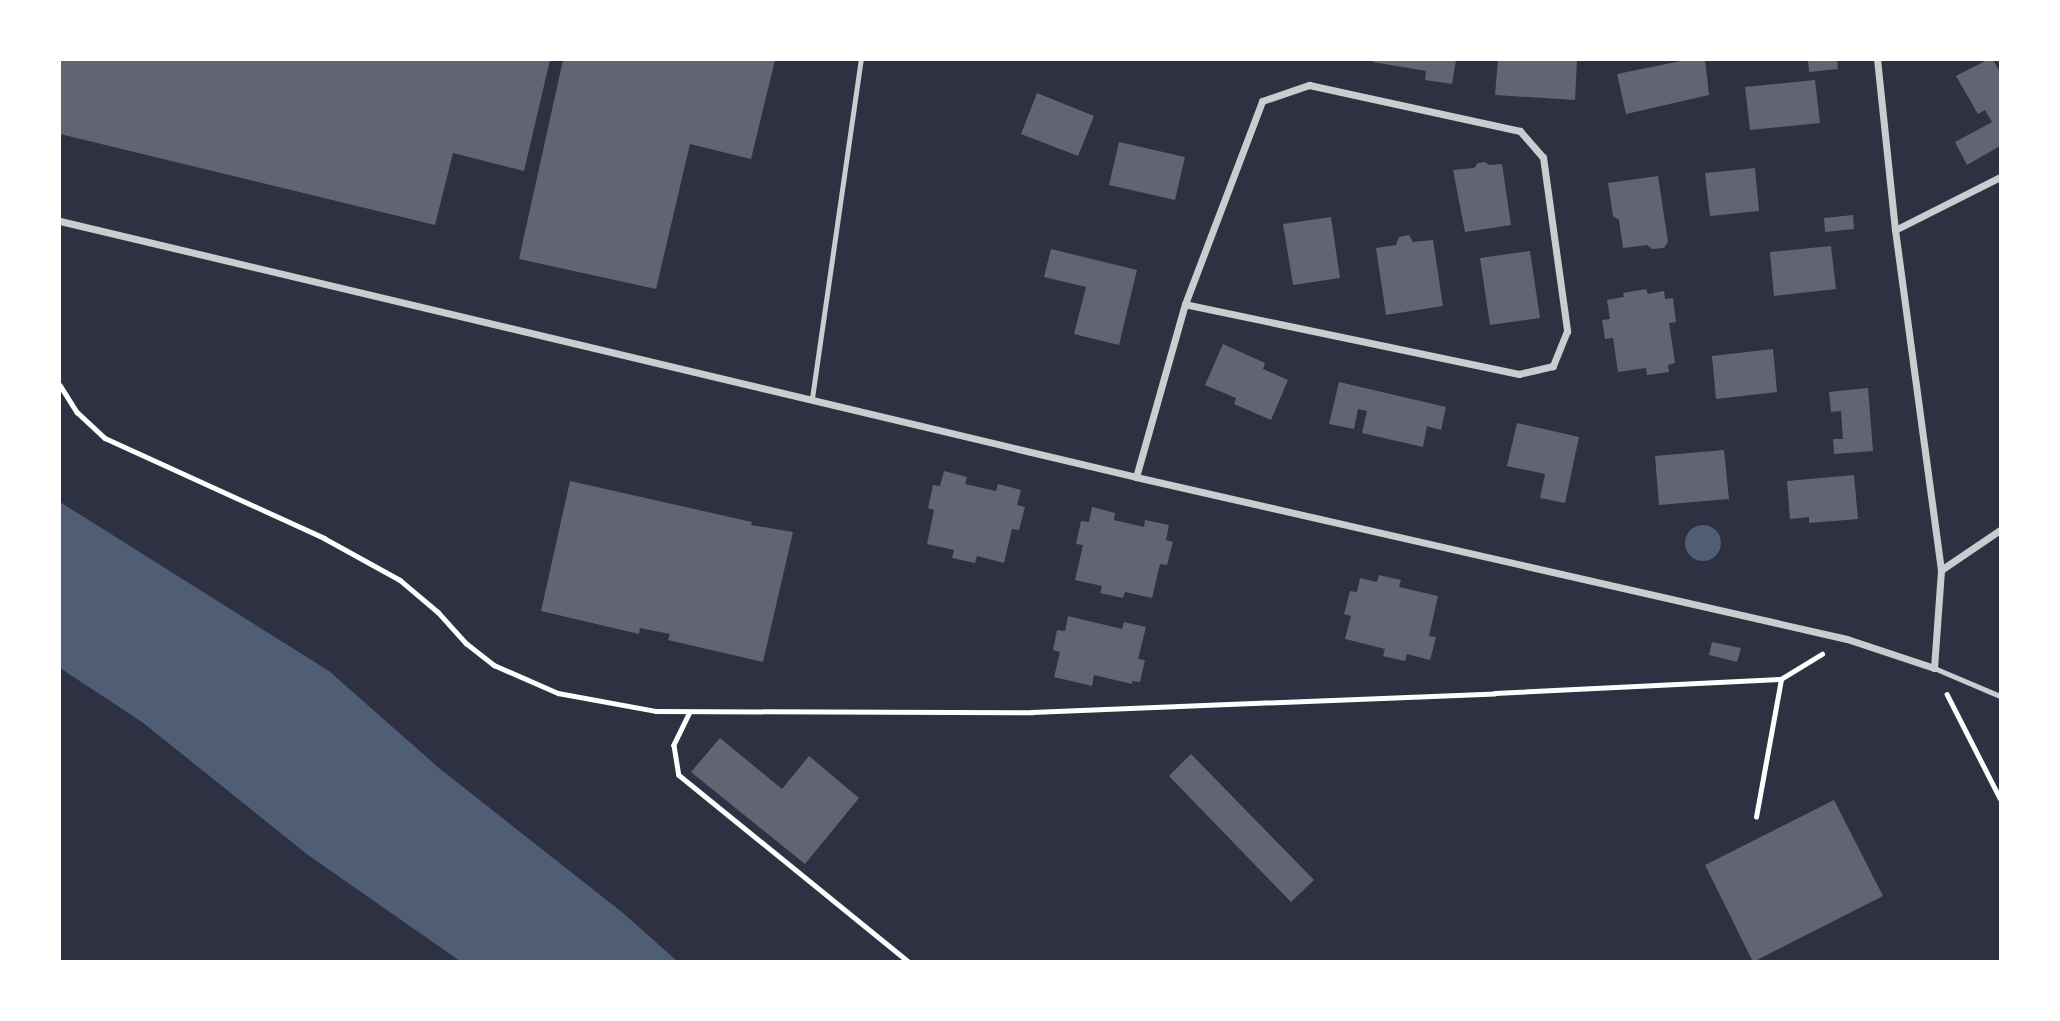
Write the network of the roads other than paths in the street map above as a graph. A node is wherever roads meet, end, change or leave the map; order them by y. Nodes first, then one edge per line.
1 (861, 60) edge
2 (1877, 60) edge
3 (2000, 177) edge
4 (60, 221) edge
5 (1895, 230) junction
6 (1185, 304) junction
7 (812, 398) junction
8 (1136, 478) junction
9 (2000, 530) edge
10 (1941, 570) junction
11 (1934, 668) junction
12 (2000, 696) edge

1 - 7 lane
2 - 5 street
3 - 5 street
4 - 7 street
5 - 10 street
6 - 6 street
6 - 8 street
7 - 8 street
8 - 11 street
9 - 10 street
10 - 11 street
11 - 12 lane

